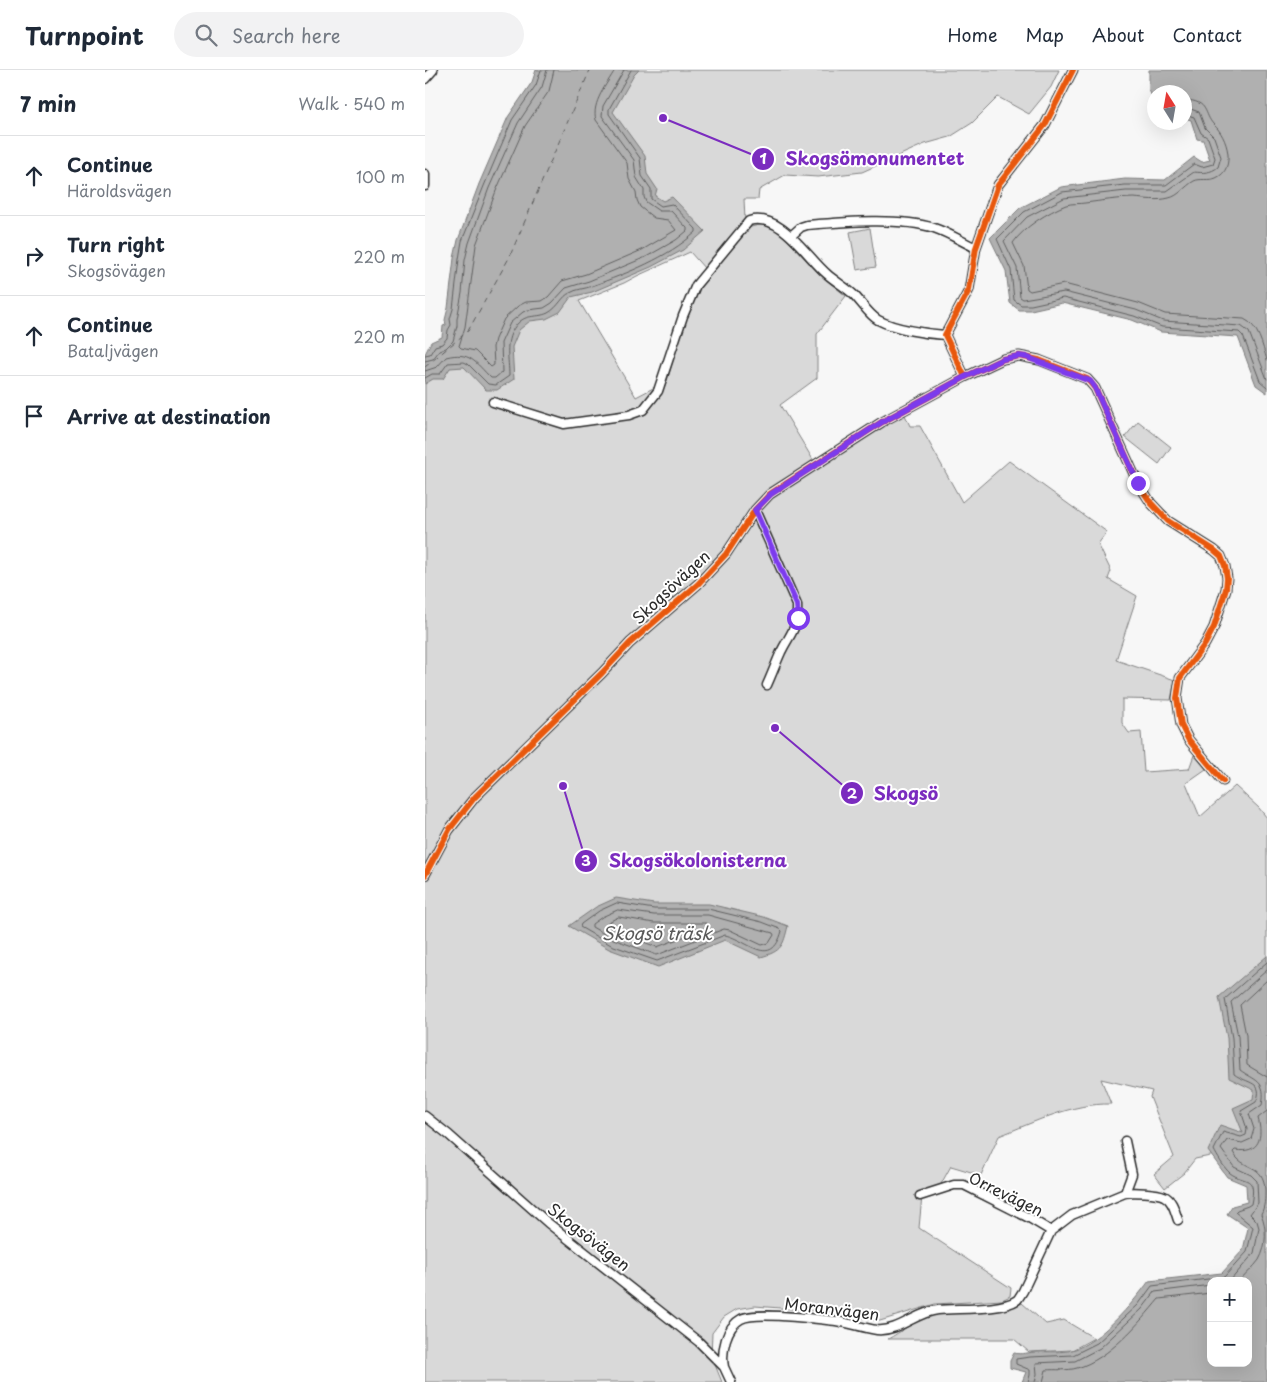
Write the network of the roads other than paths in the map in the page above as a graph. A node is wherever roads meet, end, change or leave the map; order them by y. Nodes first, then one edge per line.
1 (433, 70) edge
2 (1073, 70) edge
3 (425, 79) edge
4 (425, 174) edge
5 (425, 186) edge
6 (791, 236) junction
7 (976, 248) junction
8 (945, 335) junction
9 (965, 377) junction
10 (493, 402) dead end
11 (755, 510) junction
12 (767, 685) dead end
13 (1223, 781) dead end
14 (425, 875) edge
15 (425, 1116) edge
16 (425, 1123) edge
17 (434, 1125) junction
18 (1125, 1141) dead end
19 (1125, 1192) junction
20 (920, 1196) dead end
21 (1178, 1220) dead end
22 (1051, 1231) junction
23 (724, 1367) junction
24 (731, 1382) edge

1 - 3 street
2 - 7 street
4 - 5 street
6 - 7 street
6 - 8 street
6 - 10 street
7 - 8 street
8 - 9 street
9 - 11 street, Skogsövägen
9 - 13 street, Skogsövägen
11 - 12 street
11 - 14 street, Skogsövägen
15 - 17 street, Skogsövägen
16 - 17 street
17 - 23 street, Skogsövägen
18 - 19 street
19 - 21 street, Moranvägen
19 - 22 street, Moranvägen
20 - 22 street, Orrevägen
22 - 23 street, Moranvägen
23 - 24 street, Skogsövägen

